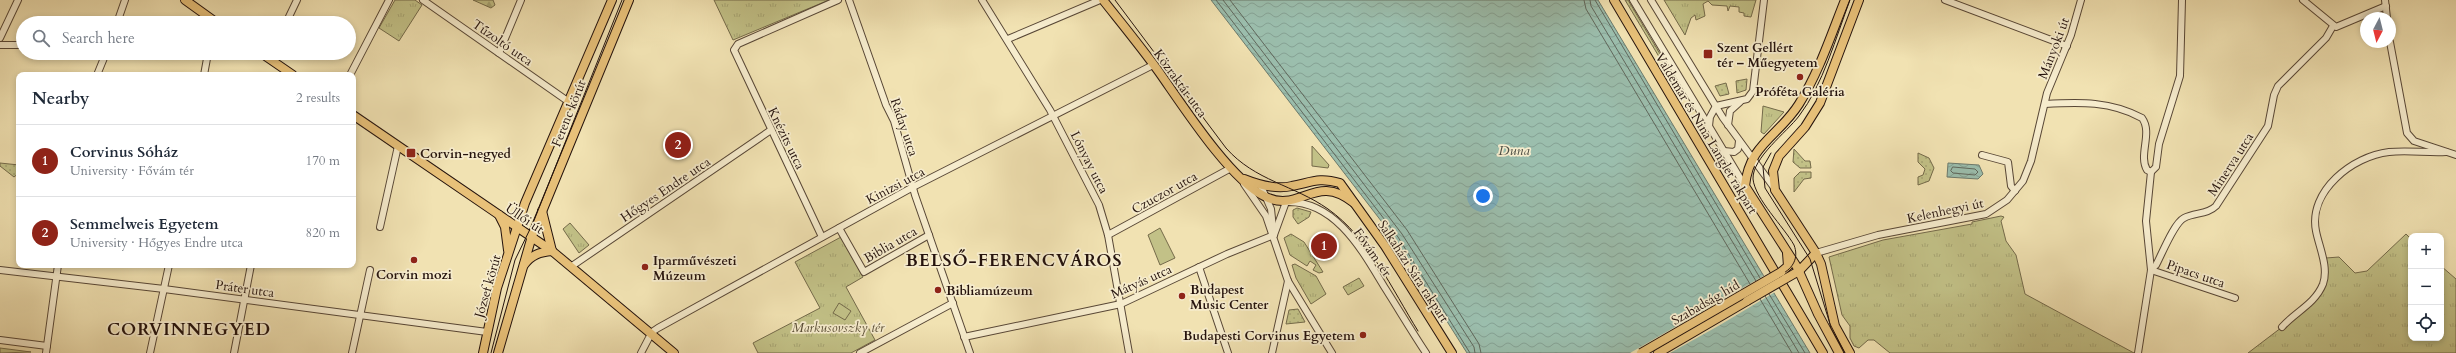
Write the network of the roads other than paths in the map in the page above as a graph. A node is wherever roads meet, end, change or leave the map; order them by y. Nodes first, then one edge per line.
1 (18, 0) edge
2 (125, 0) edge
3 (297, 0) edge
4 (389, 0) edge
5 (423, 0) edge
6 (521, 0) edge
7 (612, 0) edge
8 (629, 0) edge
9 (838, 0) edge
10 (849, 0) edge
11 (982, 0) edge
12 (1100, 0) edge
13 (1103, 0) edge
14 (1614, 0) edge
15 (1633, 0) edge
16 (1651, 0) edge
17 (1764, 0) edge
18 (1845, 0) edge
19 (1859, 0) edge
20 (1945, 0) edge
21 (2081, 0) edge
22 (2182, 0) edge
23 (2303, 0) edge
24 (190, 2) edge
25 (2386, 3) edge
26 (119, 16) edge
27 (207, 16) edge
28 (289, 16) edge
29 (2333, 26) junction
30 (0, 38) edge
31 (1008, 39) junction
32 (16, 45) edge
33 (0, 46) edge
34 (2067, 46) junction
35 (2391, 48) edge
36 (500, 53) junction
37 (103, 60) edge
38 (207, 60) edge
39 (275, 60) edge
40 (1153, 65) junction
41 (99, 72) edge
42 (205, 72) edge
43 (288, 72) edge
44 (352, 72) edge
45 (1742, 101) junction
46 (569, 102) junction
47 (2045, 104) junction
48 (1716, 106) junction
49 (356, 117) edge
50 (1054, 117) junction
51 (1710, 117) junction
52 (1723, 118) junction
53 (1709, 126) junction
54 (1728, 126) junction
55 (771, 130) junction
56 (1739, 142) junction
57 (398, 146) junction
58 (1724, 151) junction
59 (2446, 152) junction
60 (1982, 154) dead end
61 (2456, 155) edge
62 (1752, 158) junction
63 (1231, 168) junction
64 (2151, 172) junction
65 (1241, 178) junction
66 (1295, 185) joint
67 (1261, 186) junction
68 (1745, 186) junction
69 (913, 187) junction
70 (1776, 190) junction
71 (2015, 191) junction
72 (1267, 198) junction
73 (1286, 202) junction
74 (1354, 203) junction
75 (542, 212) junction
76 (499, 215) junction
77 (380, 227) dead end
78 (517, 227) junction
79 (839, 228) junction
80 (930, 235) junction
81 (1108, 235) junction
82 (1274, 235) junction
83 (532, 236) junction
84 (822, 237) junction
85 (552, 250) junction
86 (1786, 251) junction
87 (1816, 253) junction
88 (508, 255) junction
89 (572, 266) junction
90 (1199, 267) junction
91 (58, 268) edge
92 (168, 268) edge
93 (251, 268) edge
94 (0, 270) edge
95 (370, 270) dead end
96 (2151, 270) junction
97 (1799, 271) junction
98 (520, 272) junction
99 (57, 277) junction
100 (1782, 277) junction
101 (1288, 281) junction
102 (164, 289) junction
103 (2235, 298) dead end
104 (1298, 299) junction
105 (246, 300) junction
106 (1284, 300) junction
107 (953, 303) junction
108 (1121, 304) junction
109 (360, 315) junction
110 (2282, 327) dead end
111 (487, 332) junction
112 (652, 332) junction
113 (964, 336) junction
114 (0, 340) edge
115 (47, 346) junction
116 (46, 353) edge
117 (150, 353) edge
118 (234, 353) edge
119 (352, 353) edge
120 (483, 353) edge
121 (498, 353) edge
122 (641, 353) edge
123 (674, 353) edge
124 (860, 353) edge
125 (970, 353) edge
126 (1129, 353) edge
127 (1228, 353) edge
128 (1272, 353) edge
129 (1332, 353) edge
130 (1426, 353) edge
131 (1452, 353) edge
132 (1641, 353) edge
133 (1658, 353) edge
134 (1823, 353) edge
135 (1839, 353) edge
136 (1850, 353) edge
137 (2138, 353) edge

1 - 30 street
2 - 26 street
3 - 28 street
4 - 44 street
5 - 36 street, Tűzoltó utca
6 - 36 street
7 - 46 main road, Ferenc körút
8 - 75 main road, Ferenc körút
9 - 55 street, Knézits utca
10 - 69 street, Ráday utca
11 - 31 street, Lónyay utca
12 - 31 street
13 - 40 main road, Közraktár utca
14 - 100 main road, Valdemar és Nina Langlet rakpart
15 - 53 street
16 - 48 street
17 - 45 street
18 - 62 main road
19 - 70 main road
20 - 34 street
21 - 34 street, Mányoki út
22 - 64 street
23 - 29 street
24 - 27 main road
25 - 29 street
29 - 96 street, Minerva utca
31 - 50 street, Lónyay utca
32 - 33 street
34 - 47 street, Mányoki út
35 - 59 street
36 - 46 street, Tűzoltó utca
37 - 41 street
38 - 42 street
39 - 43 main road
40 - 50 street, Kinizsi utca
40 - 63 main road, Közraktár utca
45 - 48 street
45 - 54 street
46 - 78 main road, Ferenc körút
47 - 64 street
47 - 71 street, Kelenhegyi út
48 - 51 street
48 - 52 street
49 - 57 main road, Üllői út
50 - 69 street, Kinizsi utca
50 - 81 street, Lónyay utca
51 - 52 street
51 - 53 street
52 - 54 street
53 - 58 street
54 - 56 street
55 - 84 street, Knézits utca
55 - 89 street, Hőgyes Endre utca
56 - 58 street
56 - 62 street
57 - 76 main road, Üllői út
57 - 77 street
58 - 68 street
59 - 61 street
59 - 110 street
60 - 71 street
62 - 68 main road
62 - 70 street
63 - 65 main road, Közraktár utca
63 - 81 street, Czuczor utca
64 - 96 street
65 - 67 main road, Közraktár utca
65 - 72 main road, Közraktár utca
65 - 82 street, Közraktár utca
66 - 67 main road, Közraktár utca
66 - 74 main road, Salkaházi Sára rakpart
67 - 72 street, Közraktár utca
68 - 86 main road
69 - 79 street, Kinizsi utca
69 - 80 street, Ráday utca
70 - 87 main road
71 - 87 street, Kelenhegyi út
72 - 73 main road, Közraktár utca
72 - 82 street, Közraktár utca
73 - 74 main road, Salkaházi Sára rakpart
73 - 82 street
73 - 130 street, Fővám tér
74 - 131 main road, Salkaházi Sára rakpart
75 - 83 main road, Ferenc körút
75 - 85 main road
76 - 78 main road, Üllői út
76 - 88 main road
78 - 83 main road, Üllői út
78 - 88 main road, József körút
79 - 80 street, Biblia utca
79 - 84 street, Kinizsi utca
80 - 107 street, Ráday utca
81 - 108 street, Lónyay utca
82 - 90 street, Mátyás utca
82 - 101 street, Közraktár utca
83 - 85 main road, Üllői út
83 - 98 main road
84 - 112 street, Kinizsi utca
85 - 89 main road, Üllői út
85 - 98 main road
86 - 97 main road
86 - 100 main road
87 - 97 main road
87 - 136 main road
88 - 111 main road, József körút
89 - 112 main road, Üllői út
90 - 108 street, Mátyás utca
90 - 127 street
91 - 99 street
92 - 102 street
93 - 105 street
94 - 99 street, Práter utca
95 - 109 street
96 - 103 street, Pipacs utca
96 - 137 street, Minerva utca
97 - 100 main road
97 - 135 main road
98 - 121 main road
99 - 102 street, Práter utca
99 - 115 street
100 - 132 main road, Szabadság híd, bridge
100 - 133 main road, Szabadság híd, bridge
100 - 134 main road, Valdemar és Nina Langlet rakpart
101 - 104 street, Közraktár utca
101 - 106 street
102 - 105 street, Práter utca
102 - 117 street
104 - 106 street
104 - 129 street, Közraktár utca
105 - 109 street, Práter utca
105 - 118 street
106 - 128 street
107 - 113 street, Ráday utca
107 - 124 street
108 - 113 street, Mátyás utca
108 - 126 street, Lónyay utca
109 - 111 street, Práter utca
109 - 119 street
111 - 120 main road, József körút
112 - 122 street
112 - 123 main road, Üllői út
113 - 125 street, Ráday utca
114 - 115 street
115 - 116 street

